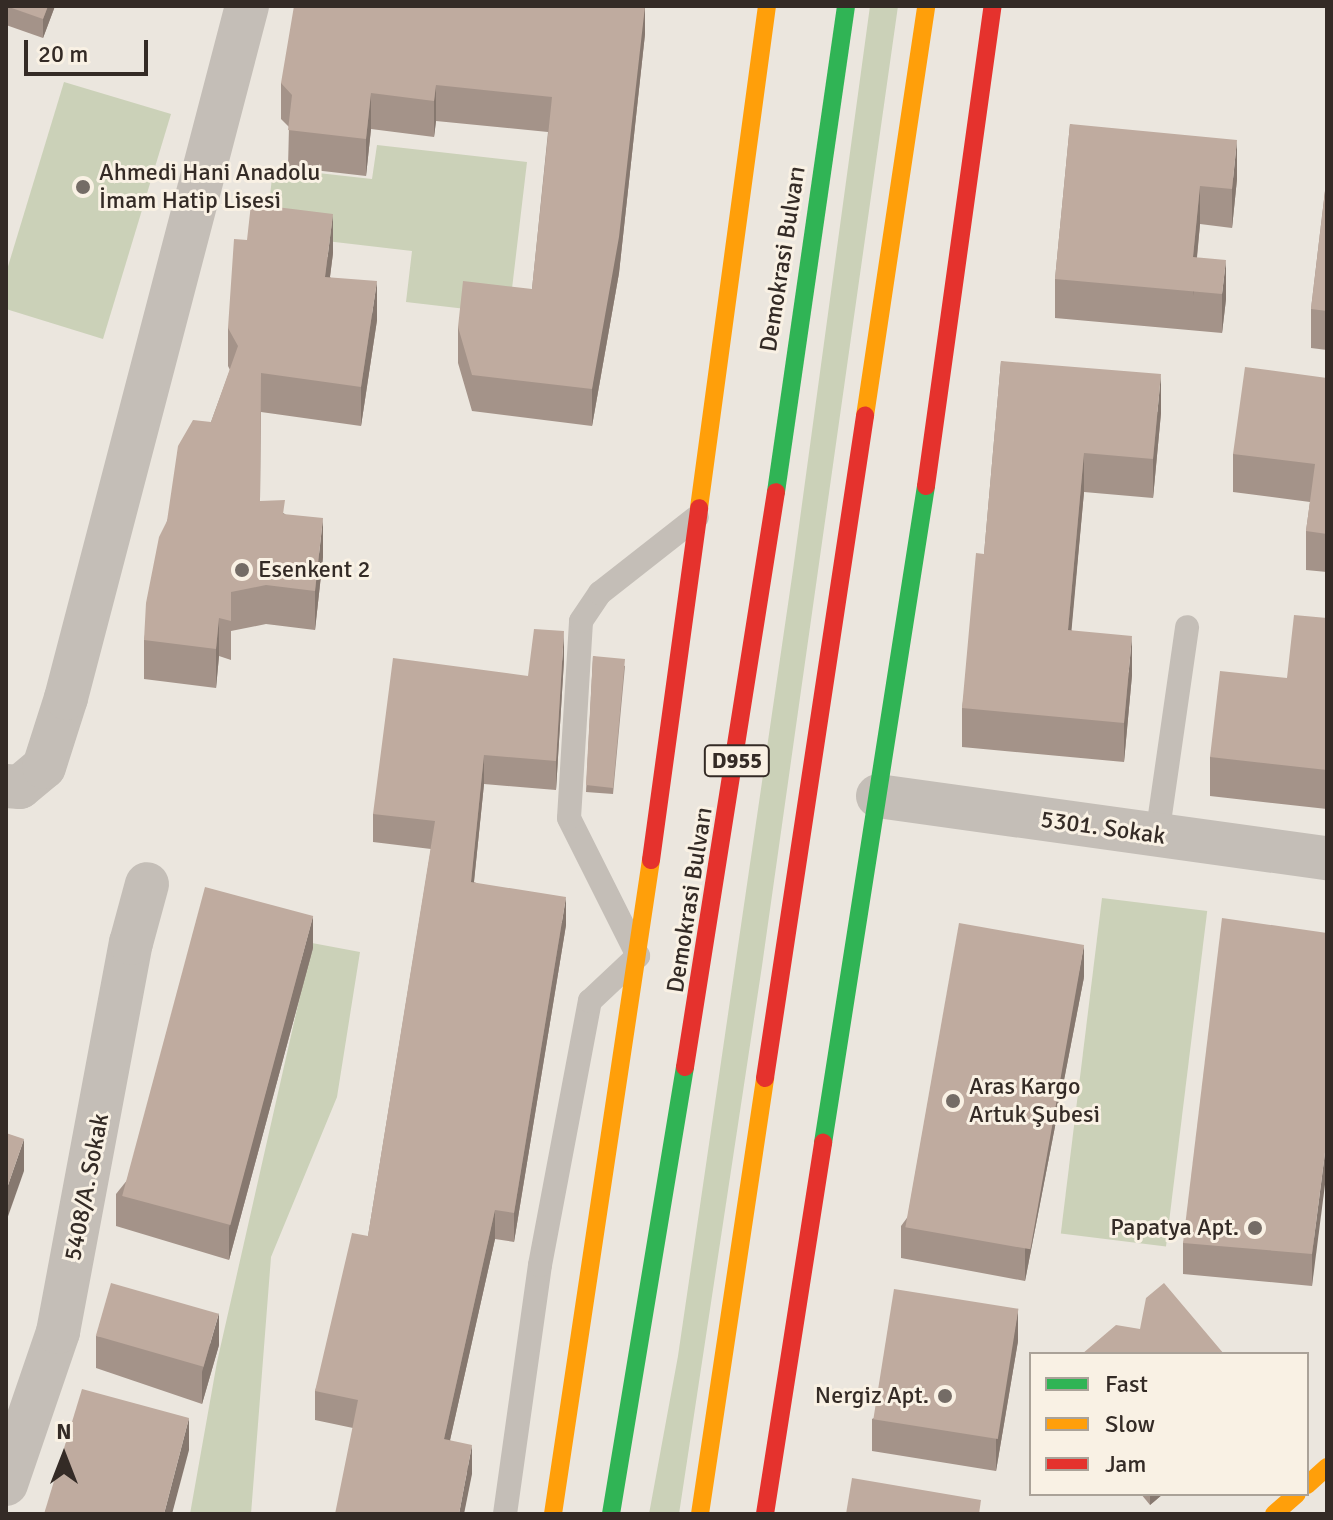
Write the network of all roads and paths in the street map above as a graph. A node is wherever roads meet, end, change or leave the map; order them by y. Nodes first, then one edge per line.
1 (247, 6) edge
2 (767, 6) edge
3 (846, 6) edge
4 (926, 6) edge
5 (993, 6) edge
6 (697, 517) junction
7 (1187, 627) dead end
8 (6, 786) edge
9 (878, 796) junction
10 (1157, 836) junction
11 (1327, 858) edge
12 (147, 884) dead end
13 (638, 956) junction
14 (1327, 1467) edge
15 (1309, 1483) edge
16 (6, 1484) edge
17 (1295, 1496) edge
18 (505, 1514) edge
19 (553, 1514) edge
20 (611, 1514) edge
21 (700, 1514) edge
22 (765, 1514) edge
23 (1274, 1514) edge

1 - 8 street
2 - 6 main road
3 - 20 main road, Demokrasi Bulvarı / D955
4 - 21 main road
5 - 9 main road
6 - 13 main road
6 - 13 lane
7 - 10 lane
9 - 10 street, 5301. Sokak
9 - 22 main road
10 - 11 street, 5301. Sokak
12 - 16 street, 5408/A. Sokak
13 - 18 lane
13 - 19 main road
14 - 15 main road
17 - 23 main road

